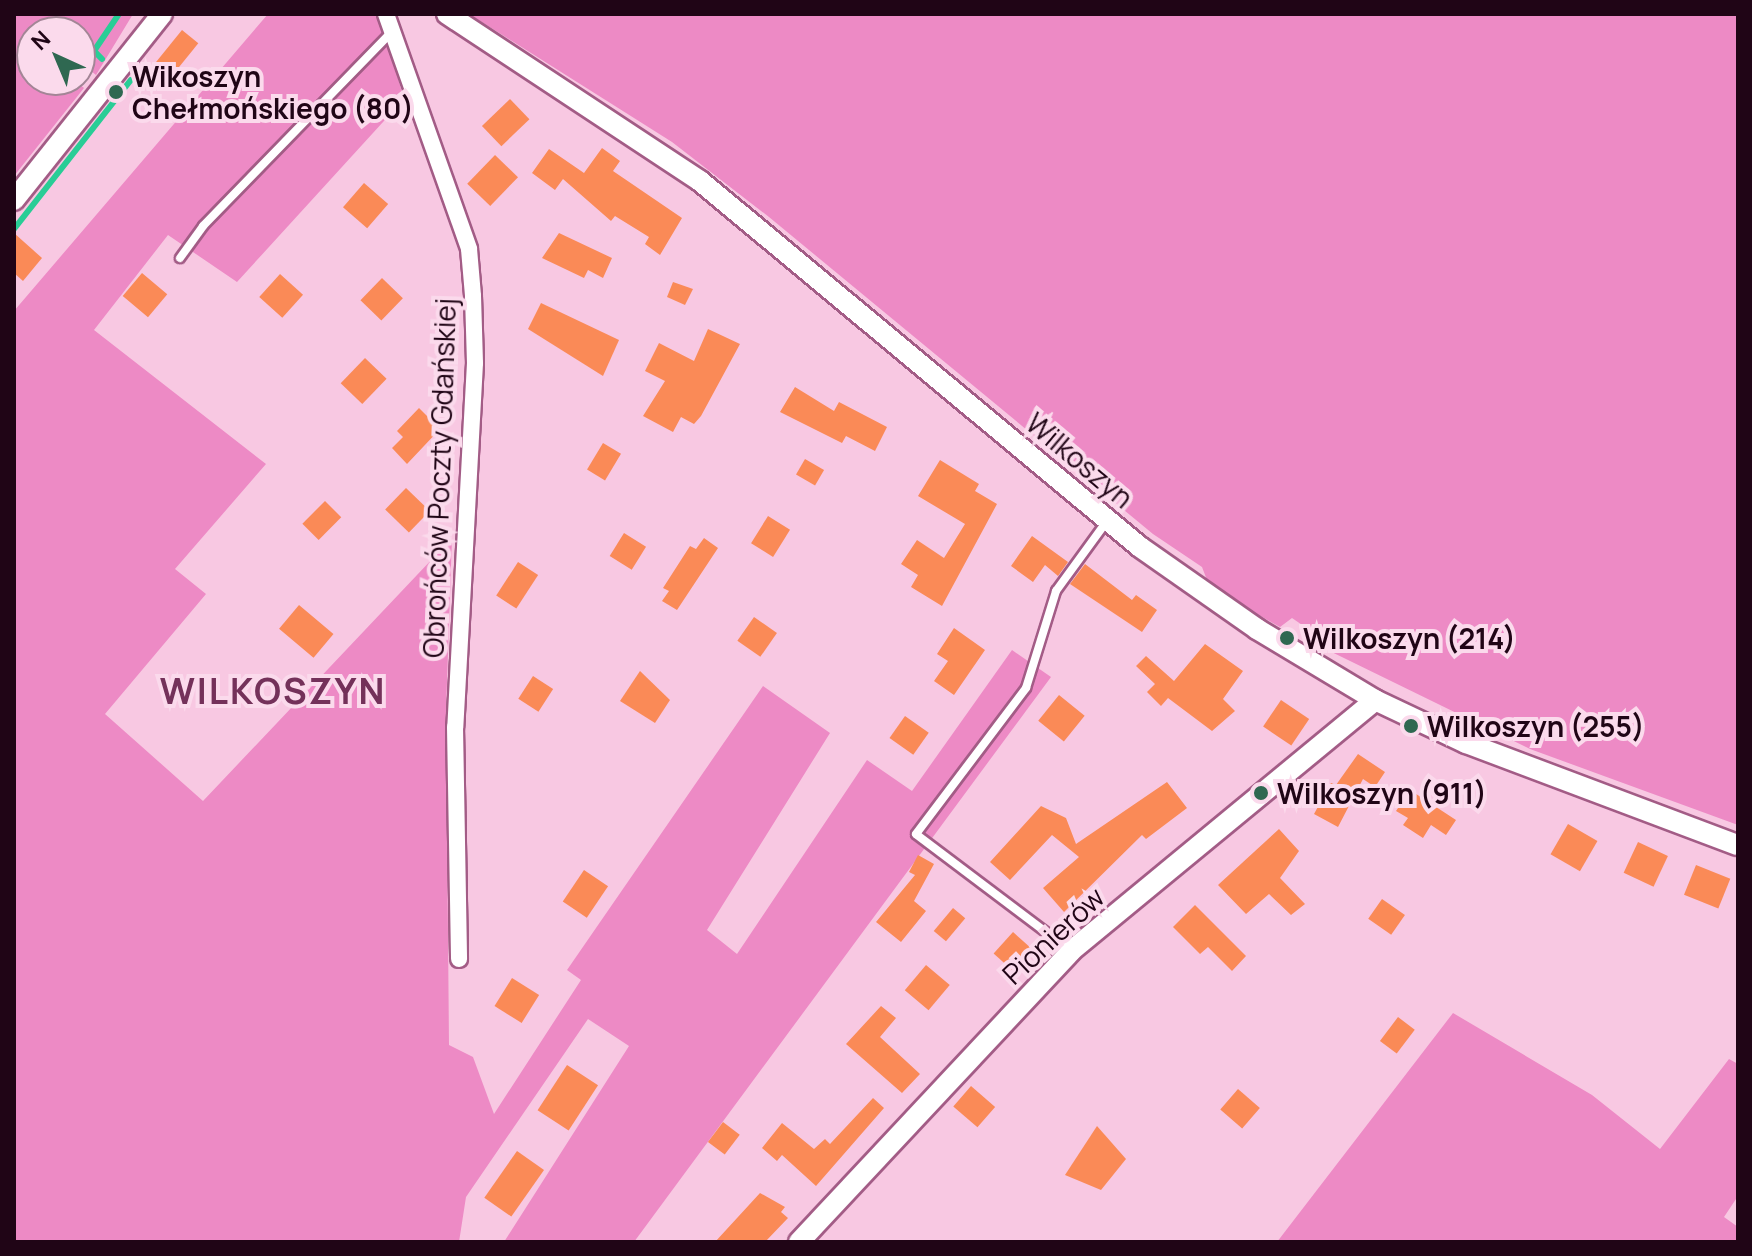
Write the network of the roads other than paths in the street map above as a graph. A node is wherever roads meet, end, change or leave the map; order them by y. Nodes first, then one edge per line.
1 (148, 14) edge
2 (162, 14) edge
3 (386, 14) edge
4 (447, 14) edge
5 (392, 33) junction
6 (127, 56) junction
7 (14, 200) edge
8 (180, 258) dead end
9 (1108, 520) junction
10 (1375, 700) junction
11 (1738, 845) edge
12 (1071, 951) junction
13 (459, 959) dead end
14 (799, 1242) edge

1 - 6 street
2 - 6 street
3 - 5 street, Obrońców Poczty Gdańskiej
4 - 9 street, Wilkoszyn
5 - 8 lane
5 - 13 street, Obrońców Poczty Gdańskiej
6 - 7 street
9 - 10 street, Wilkoszyn
9 - 12 lane
10 - 11 street, Wilkoszyn
10 - 12 street, Pionierów
12 - 14 street, Pionierów

